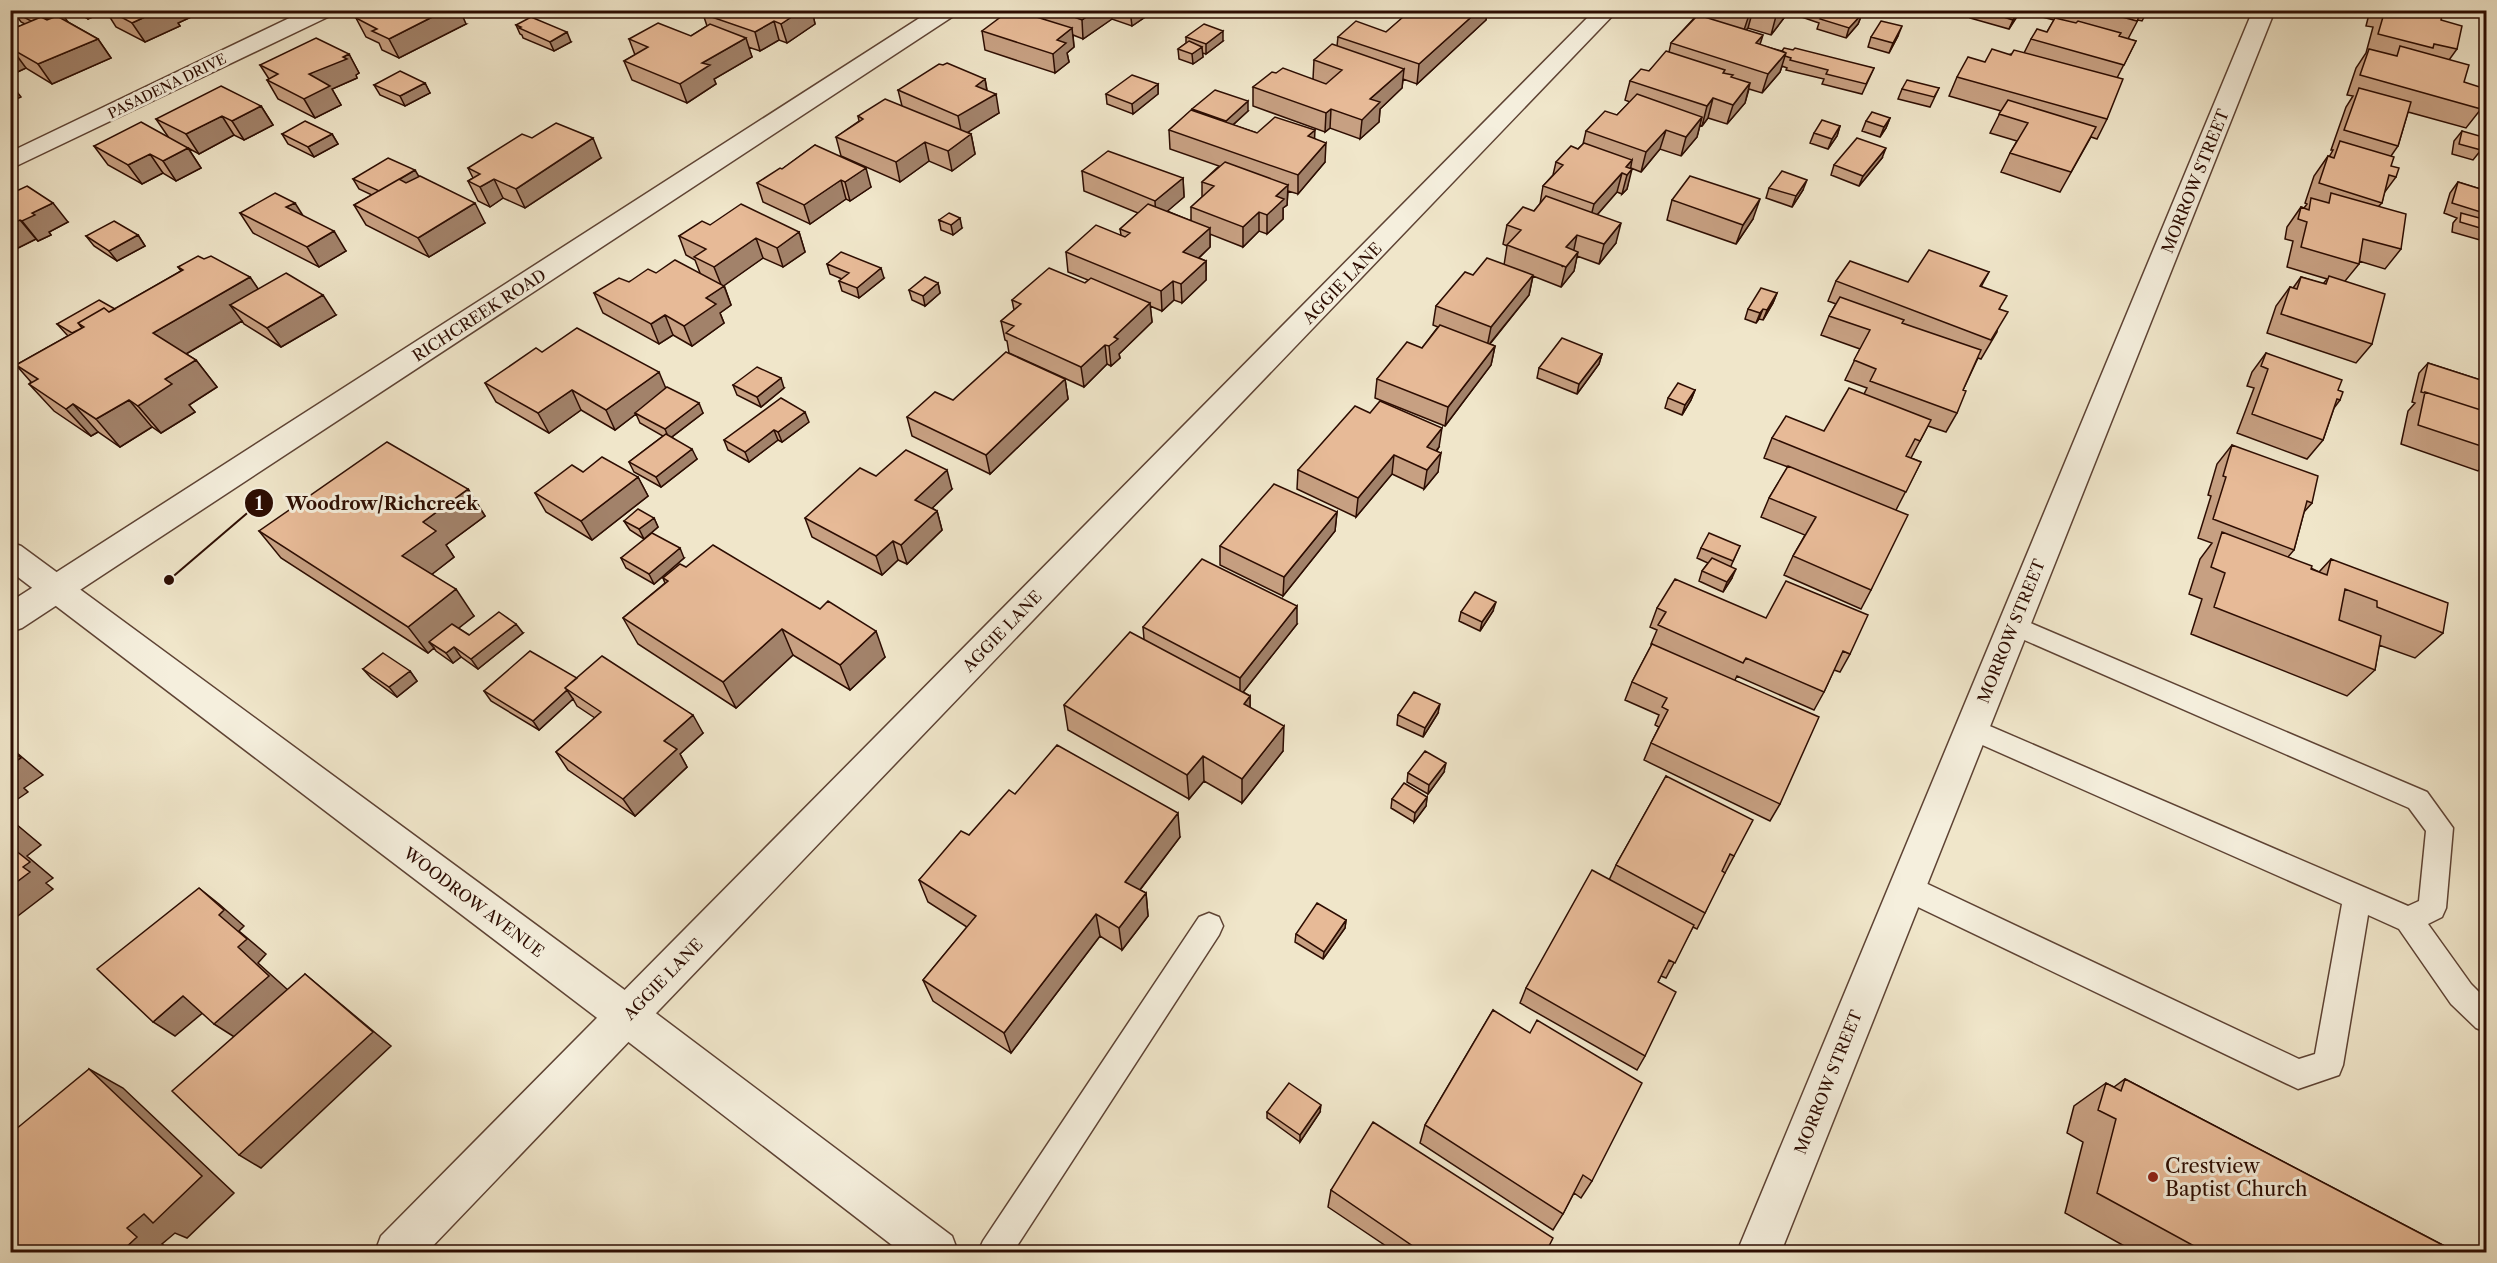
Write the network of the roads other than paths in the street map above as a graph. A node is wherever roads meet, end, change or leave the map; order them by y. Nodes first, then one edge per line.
1 (324, 10) edge
2 (947, 10) edge
3 (1608, 10) edge
4 (2264, 10) edge
5 (10, 162) edge
6 (10, 554) edge
7 (57, 589) junction
8 (10, 619) edge
9 (2014, 625) junction
10 (1971, 729) junction
11 (1907, 888) junction
12 (2357, 898) junction
13 (2409, 920) junction
14 (1209, 926) dead end
15 (627, 1016) junction
16 (2487, 1018) edge
17 (397, 1252) edge
18 (936, 1252) edge
19 (994, 1252) edge
20 (1759, 1252) edge

1 - 5 street, PASADENA DRIVE
2 - 7 street, RICHCREEK ROAD
3 - 15 street, AGGIE LANE
4 - 9 street, MORROW STREET
6 - 7 street, WOODROW AVENUE
7 - 8 street, RICHCREEK ROAD
7 - 15 street, WOODROW AVENUE
9 - 10 street, MORROW STREET
9 - 13 lane
10 - 11 street, MORROW STREET
10 - 12 lane
11 - 12 lane
11 - 20 street, MORROW STREET
12 - 13 lane
13 - 16 lane
14 - 19 lane
15 - 17 street, AGGIE LANE
15 - 18 street, WOODROW AVENUE

